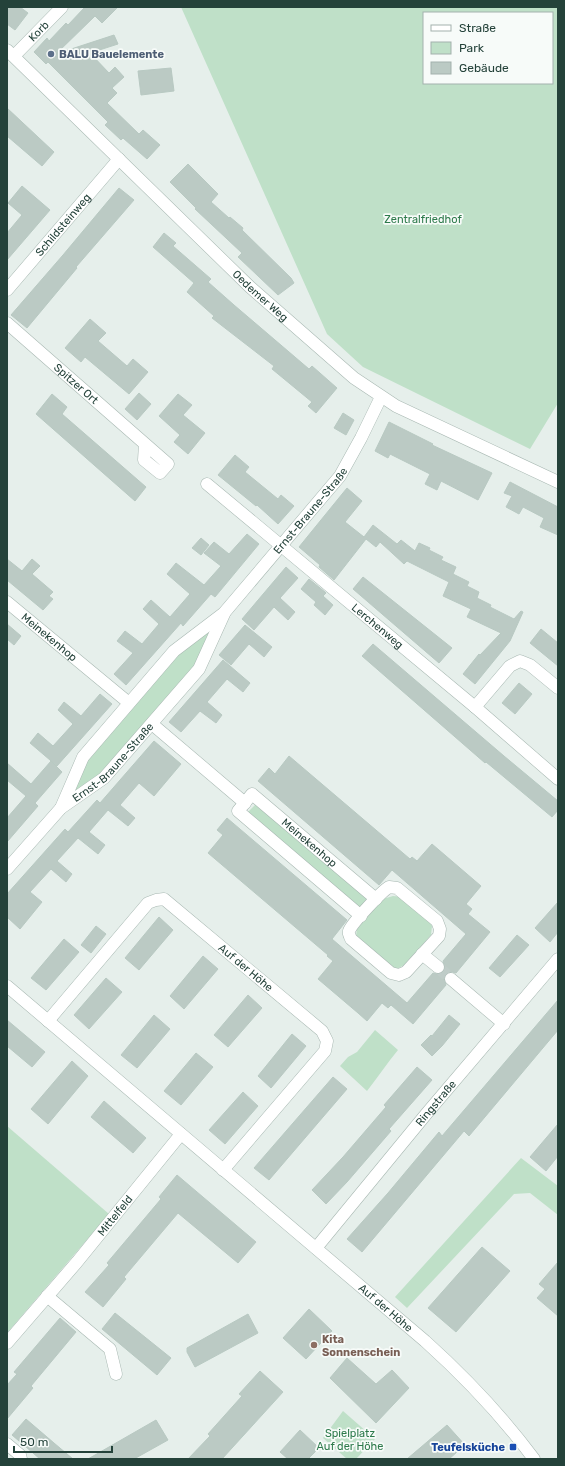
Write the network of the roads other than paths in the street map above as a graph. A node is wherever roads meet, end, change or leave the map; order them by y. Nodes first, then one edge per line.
1 (62, 7) edge
2 (11, 53) edge
3 (119, 159) junction
4 (7, 290) edge
5 (7, 323) edge
6 (381, 397) junction
7 (145, 444) dead end
8 (558, 482) edge
9 (207, 484) dead end
10 (281, 545) junction
11 (7, 602) edge
12 (224, 613) junction
13 (558, 688) edge
14 (129, 703) junction
15 (476, 707) junction
16 (152, 724) junction
17 (558, 779) edge
18 (244, 803) junction
19 (61, 808) junction
20 (7, 869) edge
21 (376, 899) junction
22 (361, 916) junction
23 (422, 954) junction
24 (558, 959) edge
25 (438, 967) tunnel mouth
26 (451, 979) tunnel mouth
27 (7, 986) edge
28 (48, 1021) junction
29 (504, 1024) junction
30 (181, 1134) junction
31 (223, 1170) junction
32 (316, 1248) junction
33 (47, 1296) junction
34 (7, 1343) edge
35 (116, 1374) dead end
36 (7, 1444) edge
37 (21, 1459) edge
38 (534, 1459) edge

1 - 2 street, Korb
2 - 3 street, Oedemer Weg
3 - 4 street, Schildsteinweg
3 - 6 street, Oedemer Weg
5 - 7 street, Spitzer Ort
6 - 8 street, Oedemer Weg
6 - 10 street, Ernst-Braune-Straße
9 - 10 street
10 - 12 street, Ernst-Braune-Straße
10 - 15 street, Lerchenweg
11 - 14 street, Meinekenhop
12 - 14 street, Ernst-Braune-Straße
12 - 16 street, Ernst-Braune-Straße
13 - 15 street
14 - 19 street, Ernst-Braune-Straße
15 - 17 street, Lerchenweg
16 - 18 street
16 - 19 street, Ernst-Braune-Straße
18 - 21 street, Meinekenhop
18 - 22 street, Meinekenhop
19 - 20 street, Ernst-Braune-Straße
21 - 22 street
21 - 23 street
22 - 23 street
23 - 25 street
24 - 29 street, Ringstraße
26 - 29 street
27 - 28 street, Auf der Höhe
28 - 30 street, Auf der Höhe
28 - 31 street, Auf der Höhe
29 - 32 street, Ringstraße
30 - 31 street, Auf der Höhe
30 - 33 street, Mittelfeld
31 - 32 street, Auf der Höhe
32 - 38 street, Auf der Höhe
33 - 34 street, Mittelfeld
33 - 35 street
36 - 37 street

